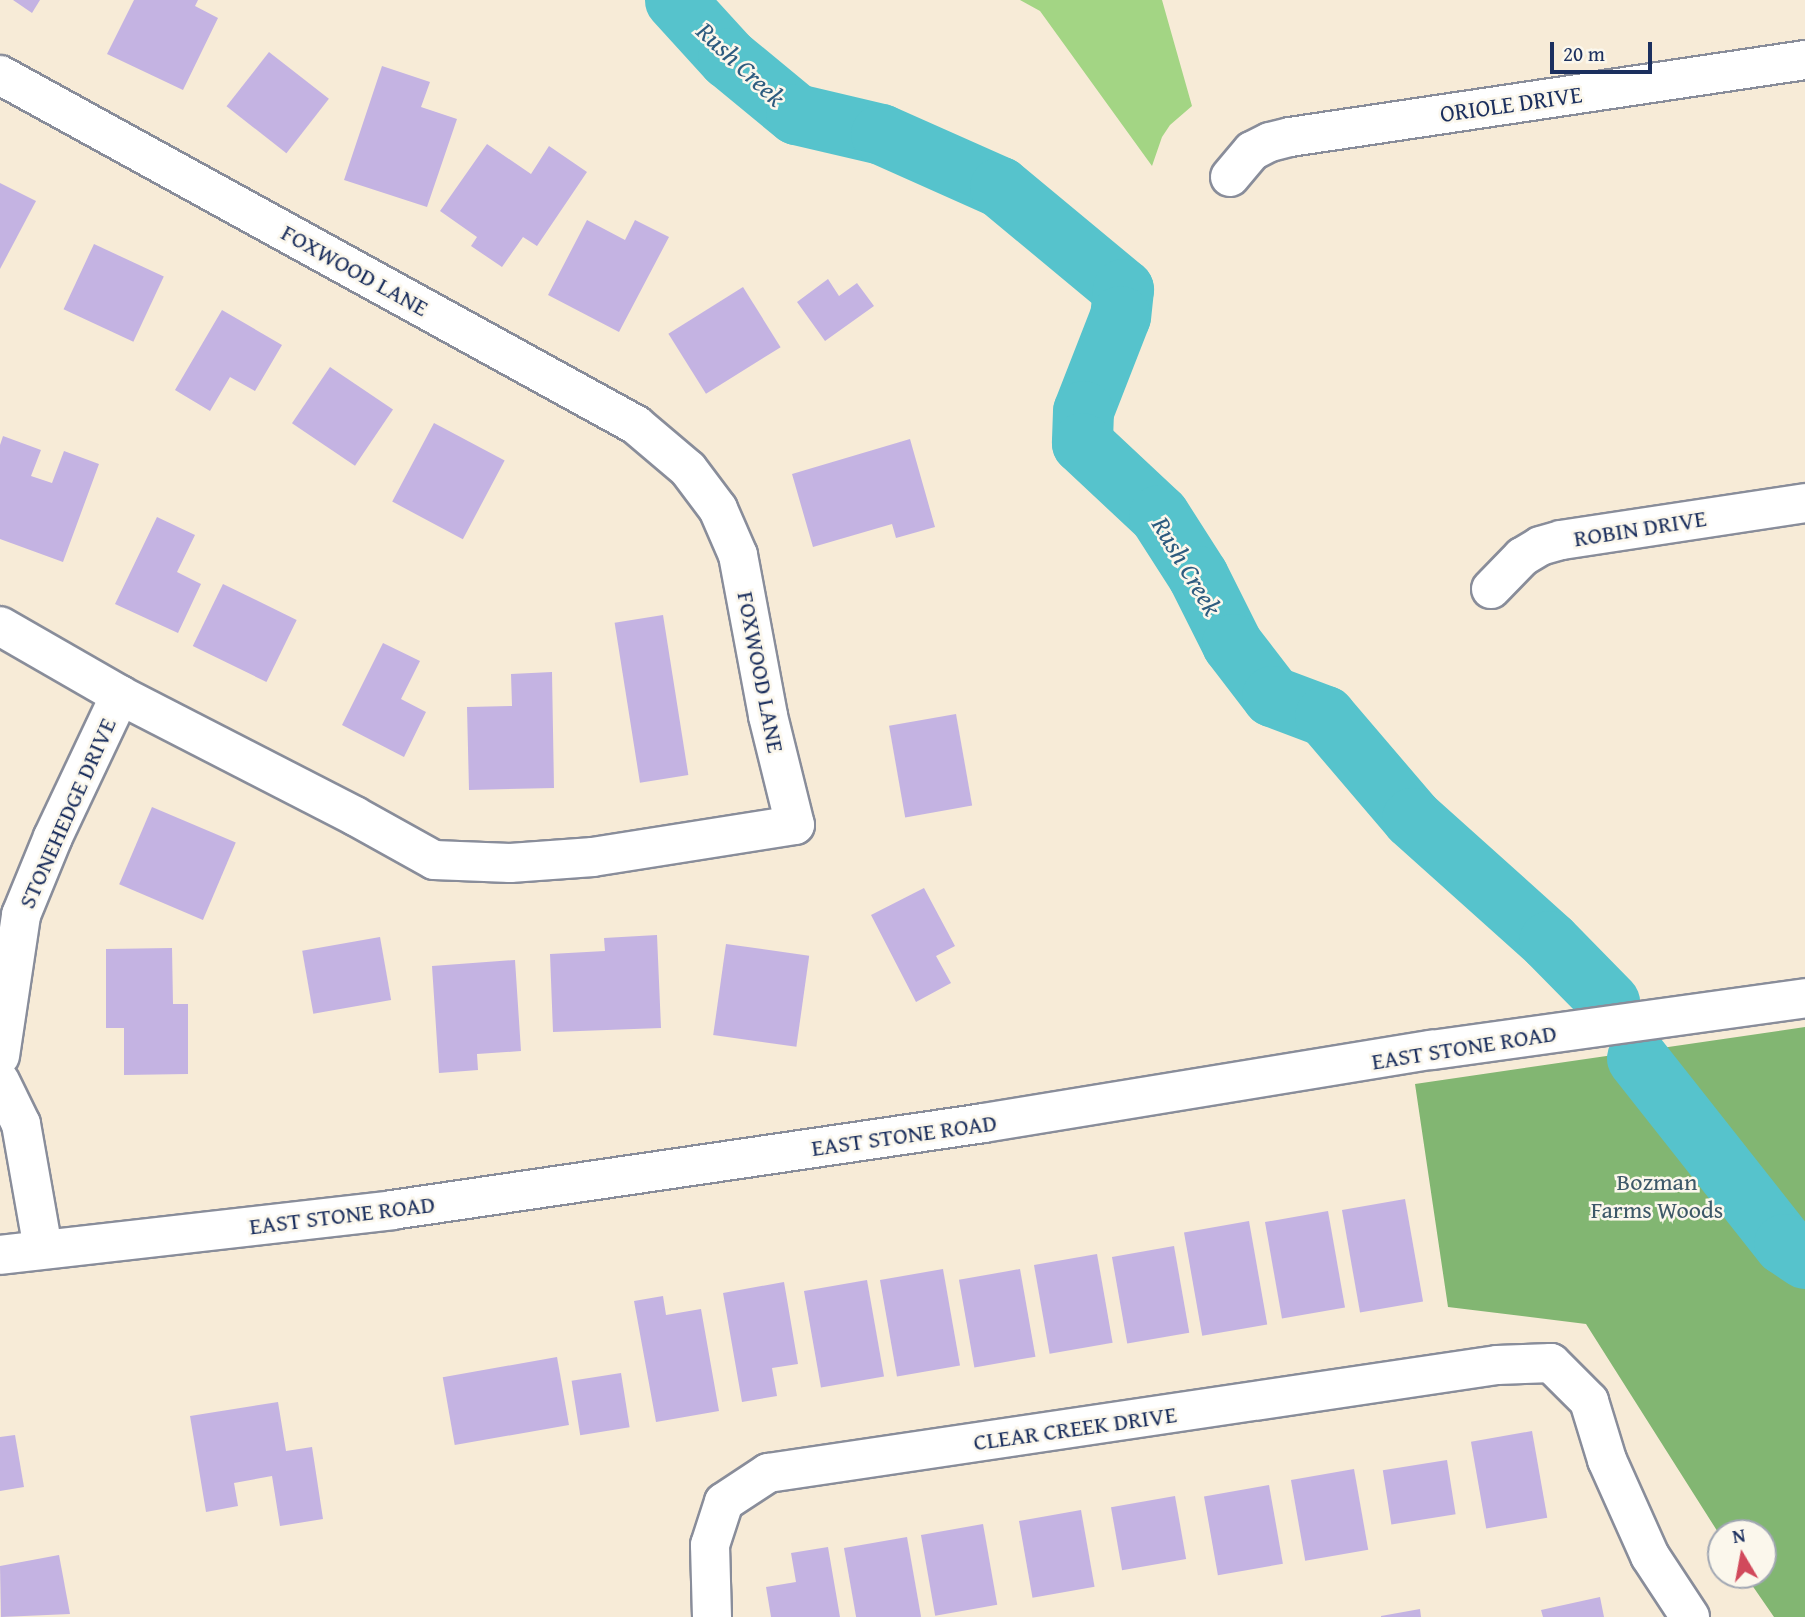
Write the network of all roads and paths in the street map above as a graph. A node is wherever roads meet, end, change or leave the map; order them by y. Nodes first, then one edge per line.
1 (1805, 61) edge
2 (0, 75) edge
3 (1230, 177) dead end
4 (1805, 503) edge
5 (1492, 589) dead end
6 (0, 626) edge
7 (120, 695) junction
8 (1805, 998) edge
9 (0, 1056) edge
10 (0, 1081) edge
11 (43, 1249) junction
12 (0, 1255) edge
13 (712, 1617) edge
14 (1690, 1617) edge

1 - 3 street, ORIOLE DRIVE
2 - 7 street, FOXWOOD LANE
4 - 5 street, ROBIN DRIVE
6 - 7 street, FOXWOOD LANE
7 - 9 street, STONEHEDGE DRIVE
8 - 11 street, EAST STONE ROAD
10 - 11 street
11 - 12 street, EAST STONE ROAD
13 - 14 street, CLEAR CREEK DRIVE

